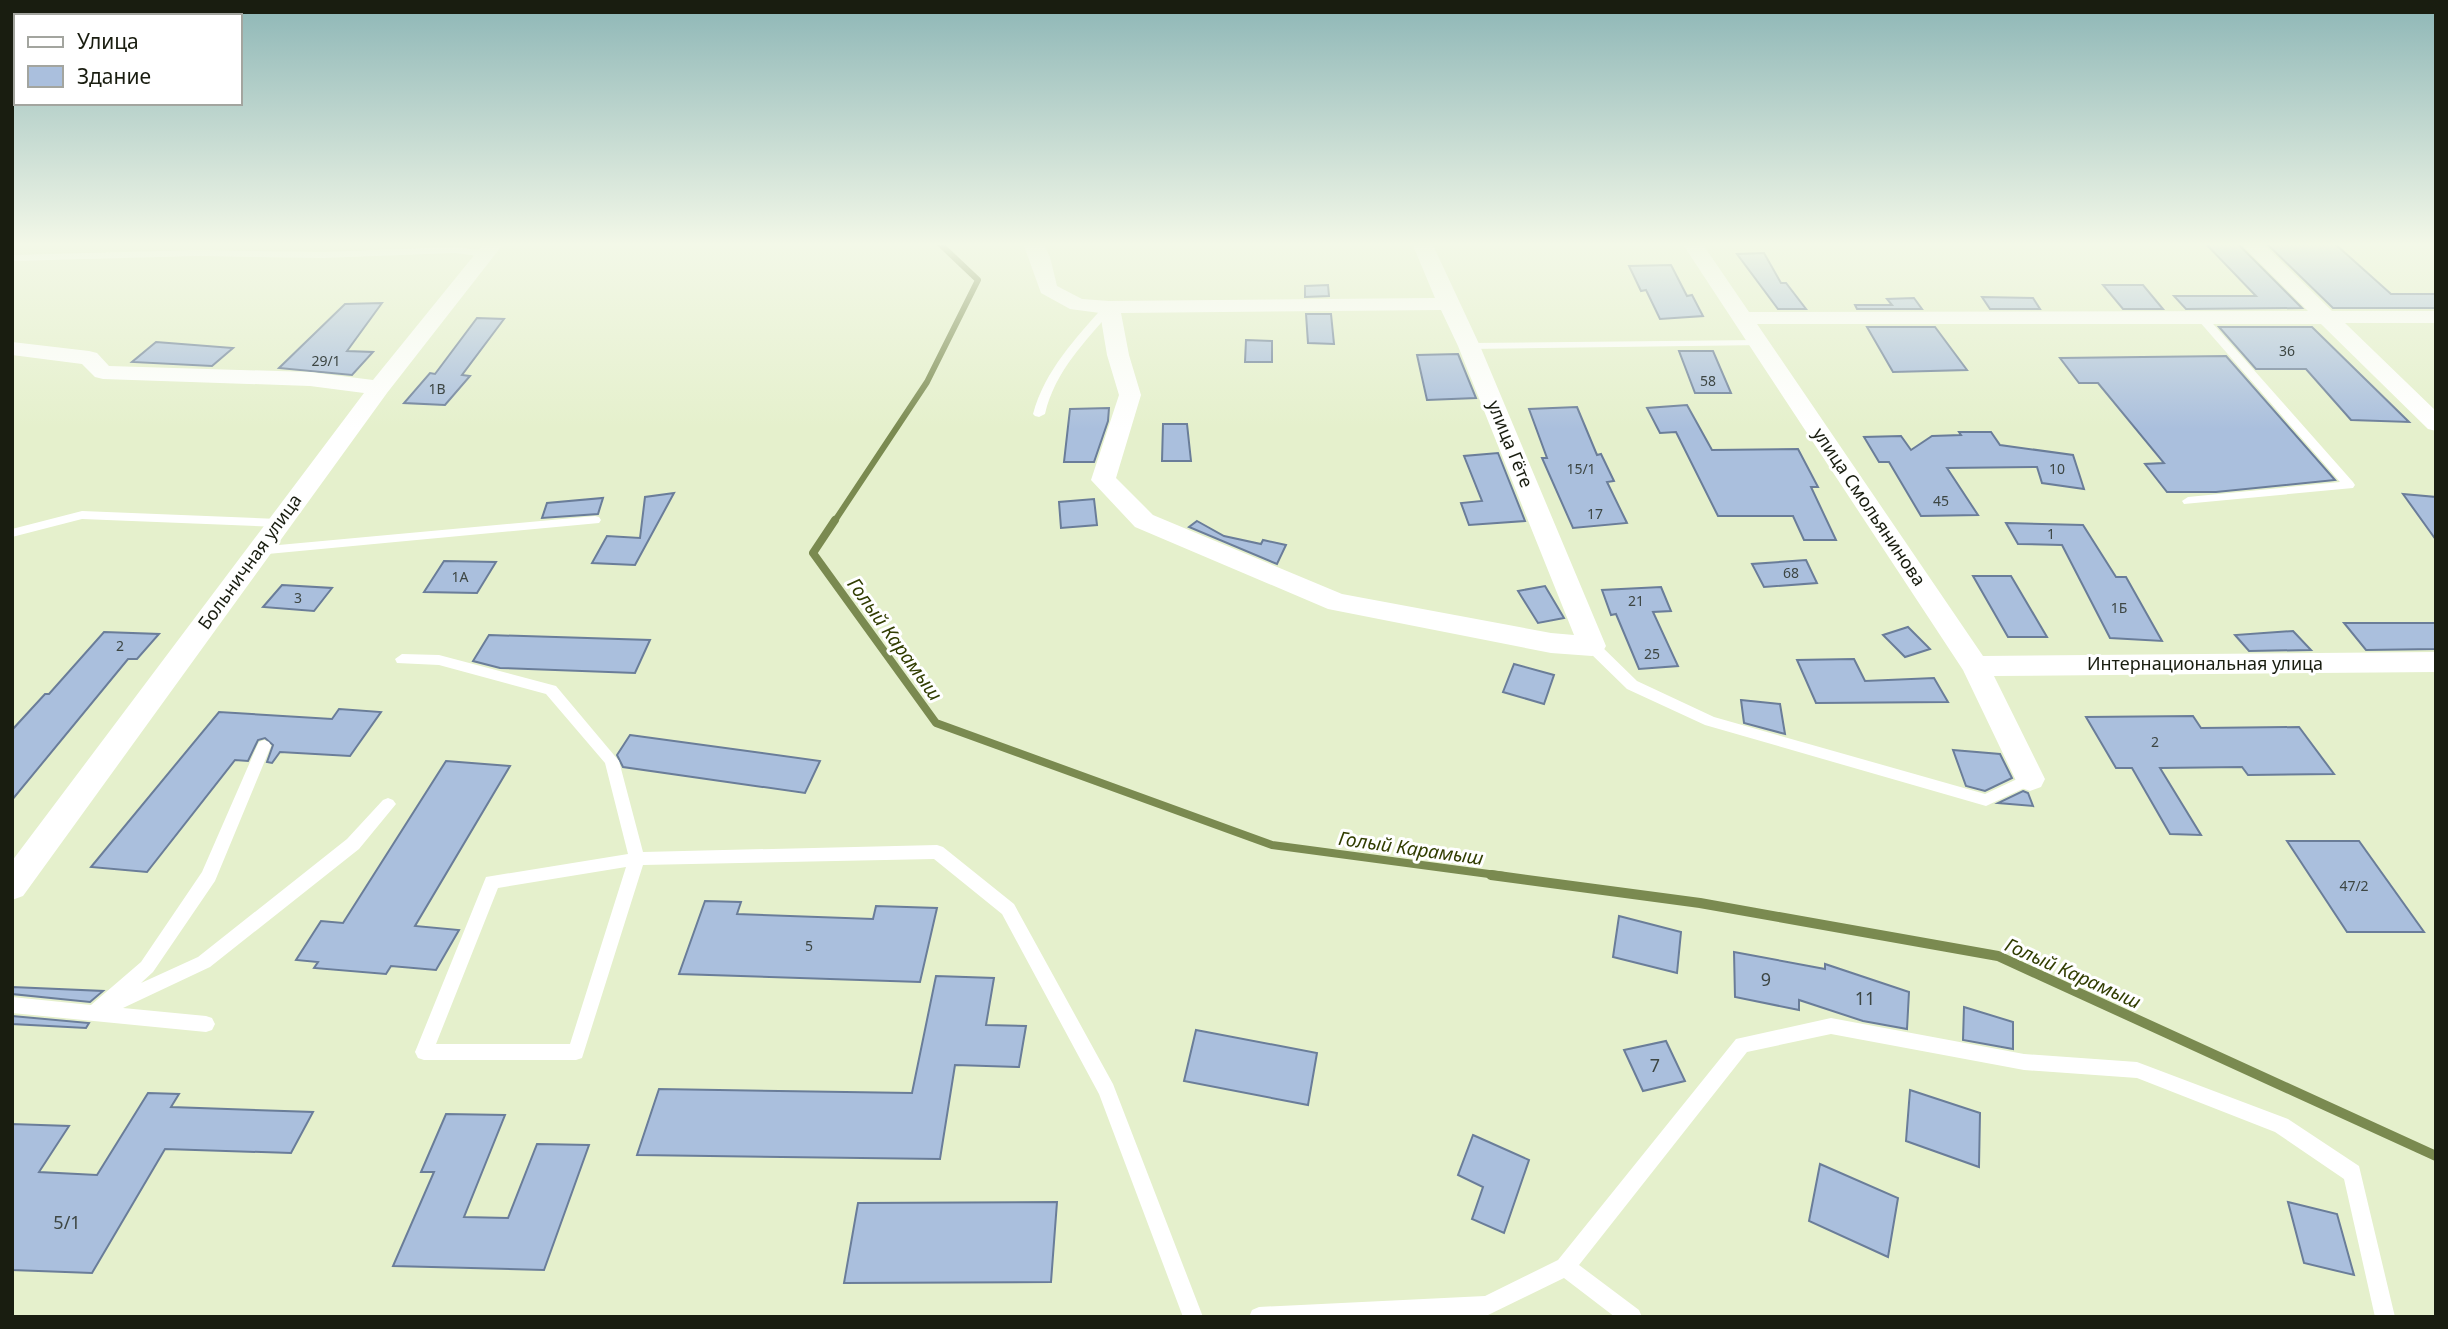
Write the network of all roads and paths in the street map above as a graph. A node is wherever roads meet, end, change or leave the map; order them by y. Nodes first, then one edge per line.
1 (445, 305) edge
2 (1077, 305) edge
3 (1333, 305) edge
4 (1449, 305) edge
5 (1735, 305) edge
6 (2311, 305) edge
7 (1109, 307) junction
8 (2436, 317) edge
9 (1744, 318) junction
10 (2202, 318) junction
11 (2324, 318) junction
12 (1760, 343) junction
13 (1469, 346) junction
14 (12, 348) edge
15 (379, 388) junction
16 (1039, 414) dead end
17 (2436, 424) edge
18 (2188, 501) dead end
19 (595, 520) dead end
20 (278, 523) junction
21 (12, 533) edge
22 (257, 551) junction
23 (1592, 646) junction
24 (402, 659) dead end
25 (2436, 662) edge
26 (1975, 666) junction
27 (264, 746) dead end
28 (2030, 779) joint
29 (388, 804) dead end
30 (637, 859) junction
31 (12, 886) edge
32 (12, 1005) edge
33 (94, 1013) junction
34 (206, 1024) dead end
35 (1565, 1267) junction
36 (1193, 1317) edge
37 (1259, 1317) edge
38 (1632, 1317) edge
39 (2385, 1317) edge

1 - 15 street, Больничная улица
2 - 7 street
3 - 7 street
4 - 13 street, улица Гёте
5 - 9 street, улица Смольянинова
6 - 11 street
7 - 16 lane
7 - 23 street
8 - 11 street
9 - 10 street
9 - 12 street, улица Смольянинова
10 - 11 street
10 - 18 lane
11 - 17 street
12 - 13 lane
12 - 26 street, улица Смольянинова
13 - 23 street, улица Гёте
14 - 15 street
15 - 20 street, Больничная улица
19 - 22 lane
20 - 21 lane
20 - 22 street, Больничная улица
22 - 31 street, Больничная улица
23 - 28 lane
24 - 30 lane
25 - 26 street, Интернациональная улица
26 - 28 street, улица Смольянинова
27 - 33 lane
29 - 33 lane
30 - 30 lane
30 - 36 lane
32 - 33 lane
33 - 34 lane
35 - 37 lane
35 - 38 lane
35 - 39 lane

